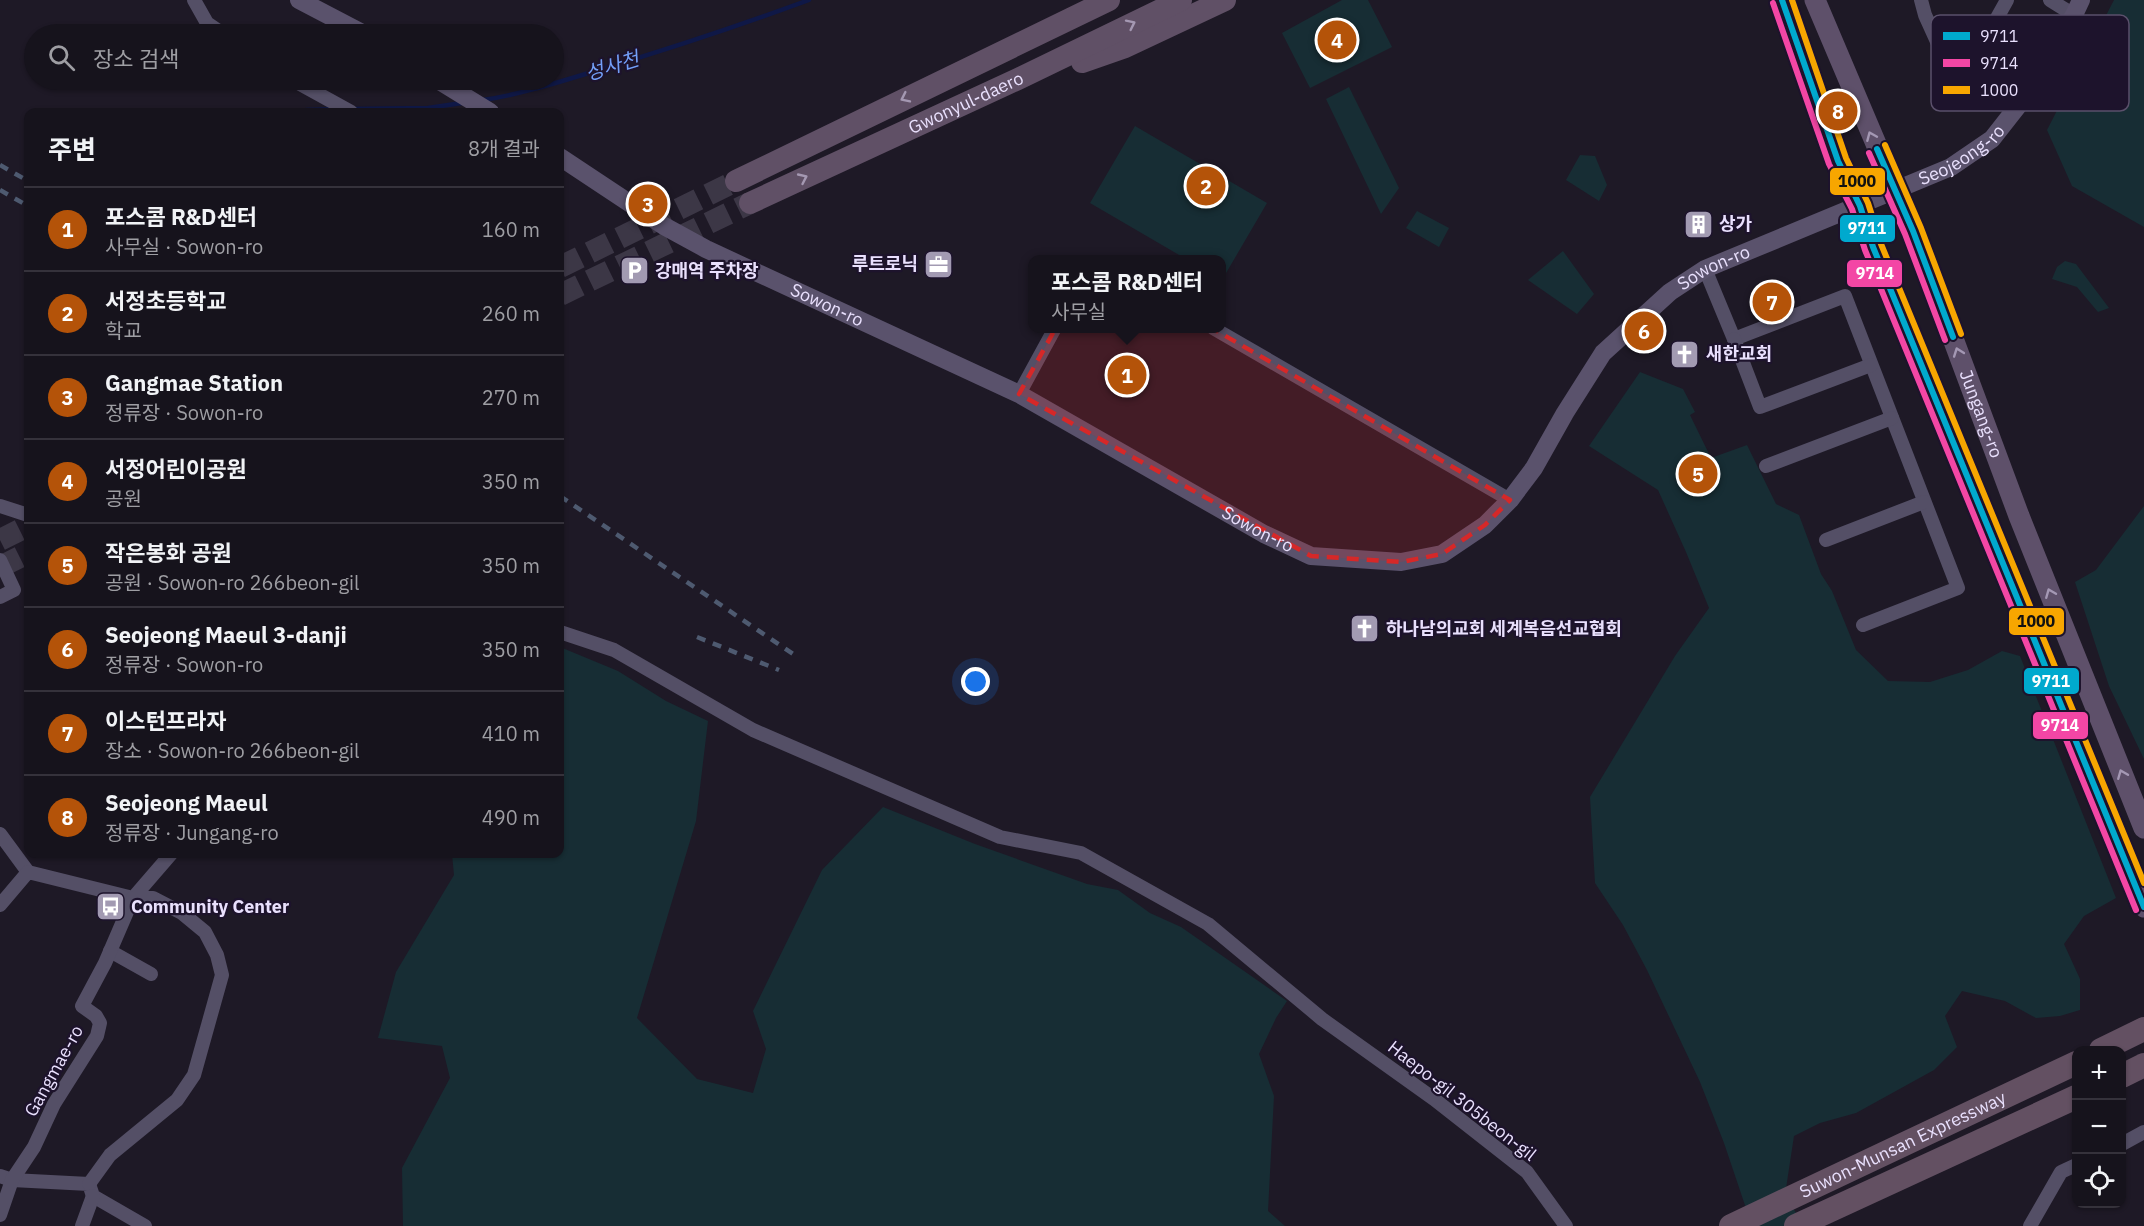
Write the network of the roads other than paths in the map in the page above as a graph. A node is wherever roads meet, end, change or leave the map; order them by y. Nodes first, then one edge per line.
1 (194, 0) edge
2 (299, 0) edge
3 (1080, 0) edge
4 (1108, 0) edge
5 (1181, 0) edge
6 (1225, 0) edge
7 (1782, 0) edge
8 (1815, 0) edge
9 (1922, 0) edge
10 (2007, 0) edge
11 (2050, 0) edge
12 (2078, 8) edge
13 (1999, 15) edge
14 (208, 24) edge
15 (345, 24) edge
16 (1931, 28) edge
17 (938, 82) junction
18 (311, 90) edge
19 (454, 90) edge
20 (344, 108) edge
21 (484, 108) edge
22 (2014, 111) edge
23 (945, 112) junction
24 (564, 160) edge
25 (736, 181) tunnel mouth
26 (1895, 189) junction
27 (750, 203) tunnel mouth
28 (1860, 206) junction
29 (1705, 269) junction
30 (1052, 333) edge
31 (1222, 333) edge
32 (1734, 339) junction
33 (1871, 364) junction
34 (1019, 394) junction
35 (1892, 418) junction
36 (1766, 466) dead end
37 (1510, 500) junction
38 (1924, 502) junction
39 (0, 506) edge
40 (23, 514) edge
41 (0, 520) edge
42 (1826, 540) dead end
43 (0, 560) edge
44 (0, 597) edge
45 (1863, 625) dead end
46 (564, 633) edge
47 (2144, 828) edge
48 (0, 834) edge
49 (168, 858) edge
50 (28, 872) junction
51 (133, 898) junction
52 (0, 905) edge
53 (2144, 908) edge
54 (110, 951) junction
55 (151, 974) dead end
56 (2144, 1029) edge
57 (2109, 1046) edge
58 (2072, 1065) edge
59 (2144, 1065) edge
60 (2126, 1074) edge
61 (2072, 1099) edge
62 (2144, 1132) edge
63 (2126, 1141) edge
64 (2072, 1167) edge
65 (6, 1178) edge
66 (91, 1190) junction
67 (0, 1215) edge
68 (81, 1226) edge
69 (145, 1226) edge
70 (1566, 1226) edge
71 (1731, 1226) edge
72 (1796, 1226) edge
73 (2030, 1226) edge

1 - 14 street
2 - 15 main road
3 - 17 highway
4 - 17 highway, Gwonyul-daero
23 -> 5 highway, Gwonyul-daero
6 - 23 highway
7 - 28 main road, Jungang-ro
26 -> 8 main road, Jungang-ro
9 - 16 street
10 - 13 street
11 - 12 street, Seojeong-ro
17 -> 25 highway, Gwonyul-daero
18 - 20 street
19 - 21 main road
22 - 26 main road, Seojeong-ro
27 -> 23 highway, Gwonyul-daero
24 - 34 main road, Sowon-ro
26 - 28 main road, Sowon-ro
47 -> 26 main road, Jungang-ro
28 - 29 main road, Sowon-ro
28 - 53 main road, Jungang-ro
29 - 32 street
29 - 37 main road, Sowon-ro
30 - 34 street
31 - 37 street
32 - 33 street
32 - 33 street
33 - 35 street
34 - 37 main road, Sowon-ro
35 - 36 street
35 - 38 street
38 - 42 street
38 - 45 street
39 - 40 street
40 - 41 street
43 - 44 street
46 - 70 street, Haepo-gil 305beon-gil
48 - 50 street
49 - 51 street, Gangmae-ro
50 - 51 street
50 - 52 street
51 - 54 street, Gangmae-ro
51 - 66 street
54 - 55 street
54 - 65 street, Gangmae-ro
56 - 57 highway
58 - 71 highway, Suwon-Munsan Expressway
59 - 60 highway
61 - 72 highway, Suwon-Munsan Expressway
62 - 63 street
64 - 73 street
65 - 66 street
65 - 67 street
66 - 68 street
66 - 69 street

